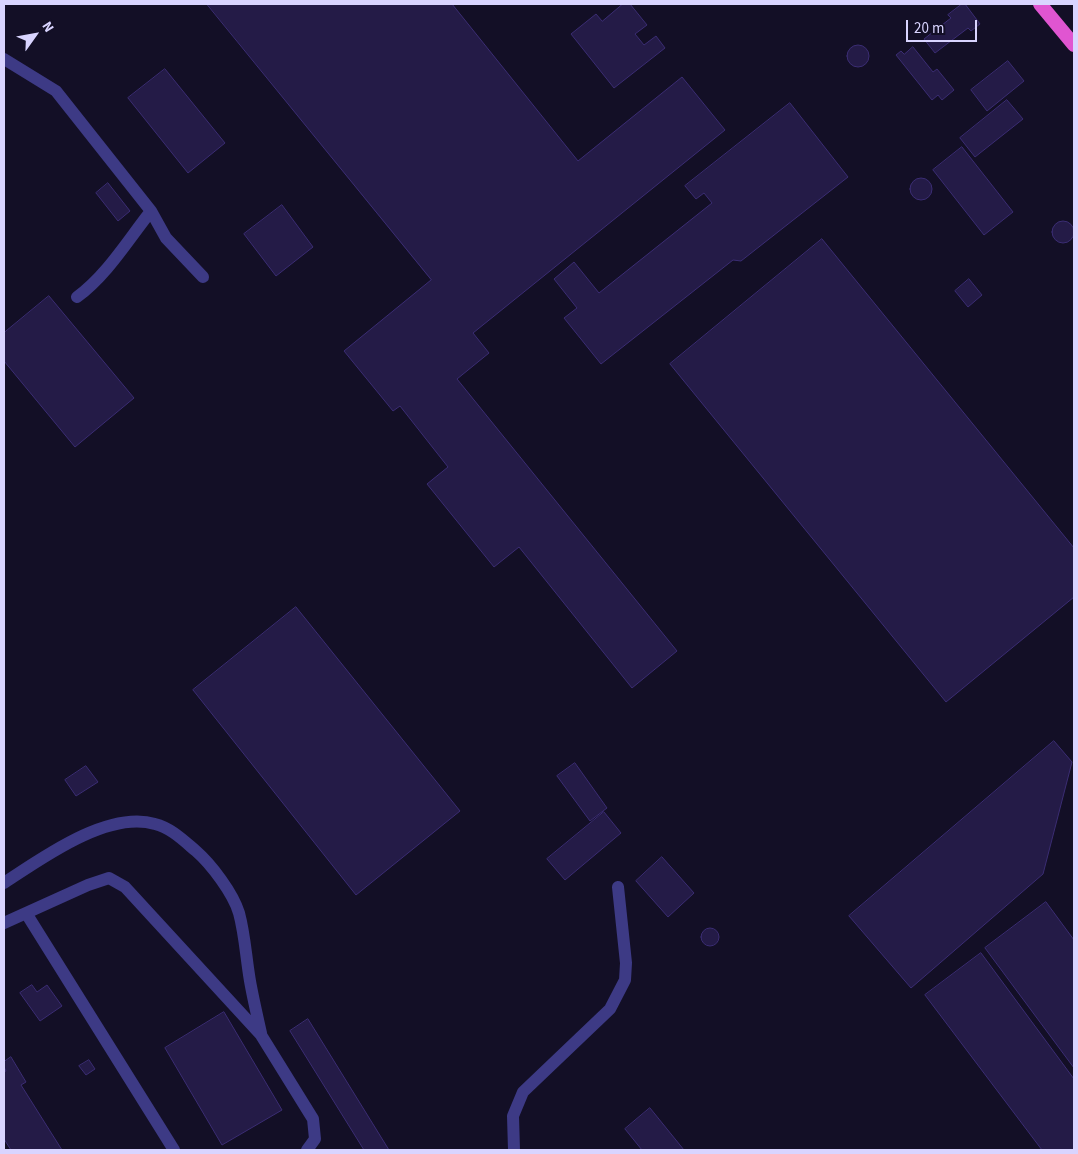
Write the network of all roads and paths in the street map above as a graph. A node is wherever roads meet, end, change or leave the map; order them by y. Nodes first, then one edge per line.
1 (1040, 4) edge
2 (1074, 46) edge
3 (4, 59) edge
4 (151, 211) junction
5 (204, 277) dead end
6 (77, 297) dead end
7 (4, 883) edge
8 (618, 887) dead end
9 (26, 912) junction
10 (4, 923) edge
11 (261, 1035) junction
12 (174, 1150) edge
13 (307, 1150) edge
14 (514, 1150) edge

1 - 2 highway
3 - 4 lane
4 - 5 lane
4 - 6 lane
7 - 11 lane
8 - 14 lane
9 - 10 lane
9 - 11 lane
9 - 12 lane
11 - 13 lane

